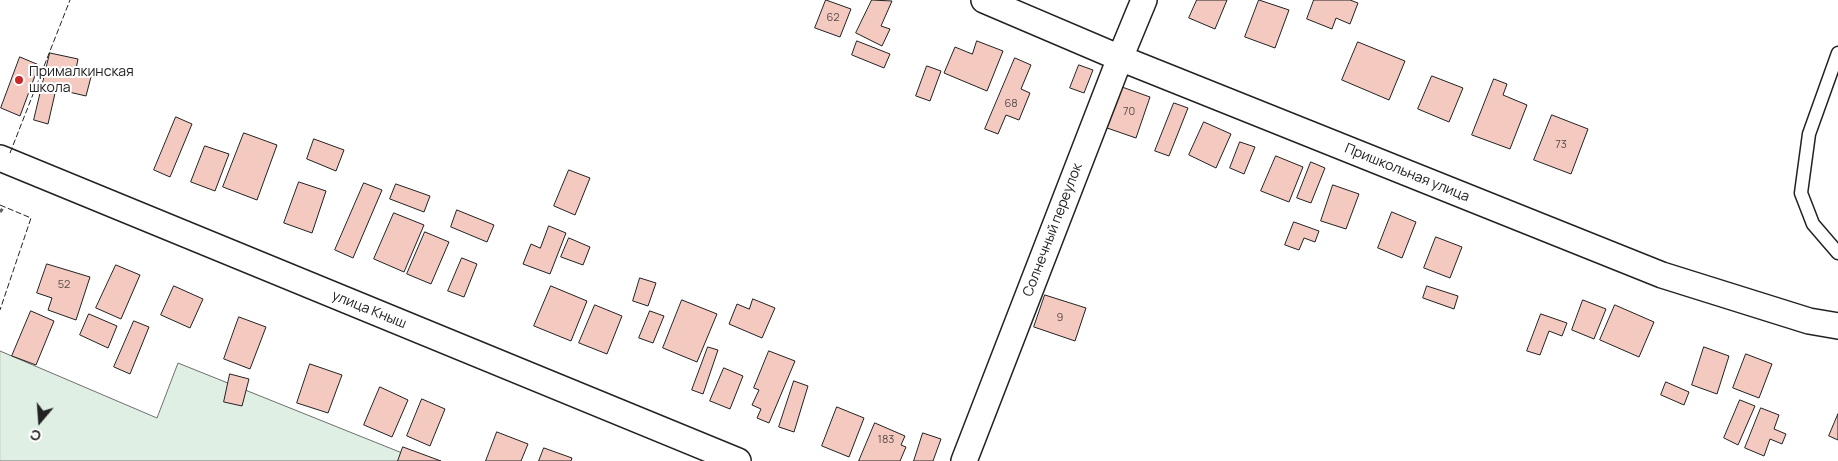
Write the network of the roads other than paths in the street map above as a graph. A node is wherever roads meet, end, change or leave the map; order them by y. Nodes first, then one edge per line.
1 (984, 0) edge
2 (1144, 0) edge
3 (1838, 53) edge
4 (1120, 58) junction
5 (0, 158) edge
6 (1838, 253) edge
7 (1838, 326) edge
8 (738, 461) edge
9 (964, 461) edge

1 - 4 street, Пришкольная улица
2 - 4 street, Солнечный переулок
3 - 6 lane
4 - 7 street, Пришкольная улица
4 - 9 street, Солнечный переулок
5 - 8 street, улица Кныш

